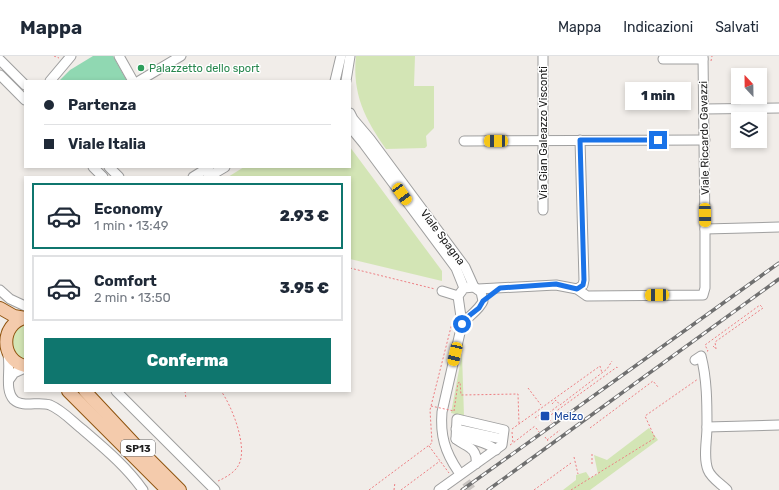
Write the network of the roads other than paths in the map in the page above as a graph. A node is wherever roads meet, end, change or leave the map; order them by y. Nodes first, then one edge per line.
1 (71, 56) edge
2 (119, 56) edge
3 (341, 56) edge
4 (350, 56) edge
5 (543, 56) edge
6 (178, 57) edge
7 (664, 58) dead end
8 (703, 58) edge
9 (0, 60) edge
10 (0, 75) edge
11 (51, 80) edge
12 (132, 80) edge
13 (141, 80) edge
14 (335, 80) edge
15 (346, 80) edge
16 (24, 84) edge
17 (24, 99) edge
18 (779, 108) edge
19 (704, 109) junction
20 (351, 115) edge
21 (351, 128) edge
22 (543, 140) junction
23 (580, 140) junction
24 (705, 140) junction
25 (464, 141) dead end
26 (94, 168) edge
27 (110, 168) edge
28 (207, 168) edge
29 (223, 168) edge
30 (101, 176) edge
31 (118, 176) edge
32 (195, 176) edge
33 (210, 176) edge
34 (543, 210) dead end
35 (779, 227) edge
36 (706, 229) junction
37 (472, 288) junction
38 (500, 288) junction
39 (577, 289) junction
40 (0, 290) edge
41 (442, 291) road end
42 (459, 300) junction
43 (483, 301) junction
44 (24, 306) edge
45 (0, 308) edge
46 (476, 310) junction
47 (24, 318) edge
48 (24, 318) edge
49 (462, 324) junction
50 (2, 330) edge
51 (8, 355) junction
52 (698, 358) road end
53 (24, 367) edge
54 (24, 368) edge
55 (9, 380) junction
56 (69, 392) edge
57 (86, 392) edge
58 (117, 392) edge
59 (779, 425) edge
60 (707, 427) junction
61 (456, 438) junction
62 (496, 450) junction
63 (476, 464) junction
64 (458, 471) tunnel mouth
65 (213, 488) edge
66 (143, 490) edge
67 (167, 490) edge
68 (180, 490) edge
69 (439, 490) edge
70 (727, 490) edge

1 - 11 street
2 - 12 street
3 - 14 street
4 - 15 street
5 - 22 street, Via Gian Galeazzo Visconti
6 - 13 street
7 - 8 street
8 - 19 street, Viale Riccardo Gavazzi
9 - 16 street
10 - 17 street
18 - 19 street
19 - 24 street, Viale Riccardo Gavazzi
20 - 37 street, Viale Spagna
21 - 37 street, Viale Spagna
22 - 23 street
22 - 25 street
22 - 34 street, Via Gian Galeazzo Visconti
23 - 24 street
23 - 39 street
24 - 36 street, Viale Riccardo Gavazzi
26 - 30 street
27 - 31 street
28 - 32 street
29 - 33 street
35 - 36 street
36 - 39 street, Viale Riccardo Gavazzi
37 - 38 street
37 - 42 street
37 - 43 street
38 - 39 street
38 - 43 street
40 - 44 street
41 - 42 street
42 - 46 street
42 - 49 street
43 - 46 street
45 - 47 main road
46 - 49 street
48 - 50 main road
49 - 64 street
50 - 51 main road
51 - 53 main road
51 - 55 street
52 - 60 street
54 - 55 street
55 - 66 street
56 - 67 main road, SP13
57 - 68 main road, SP13
58 - 65 street
59 - 60 street
60 - 70 street
61 - 62 street
61 - 62 street
61 - 63 street
62 - 63 street
63 - 69 street

